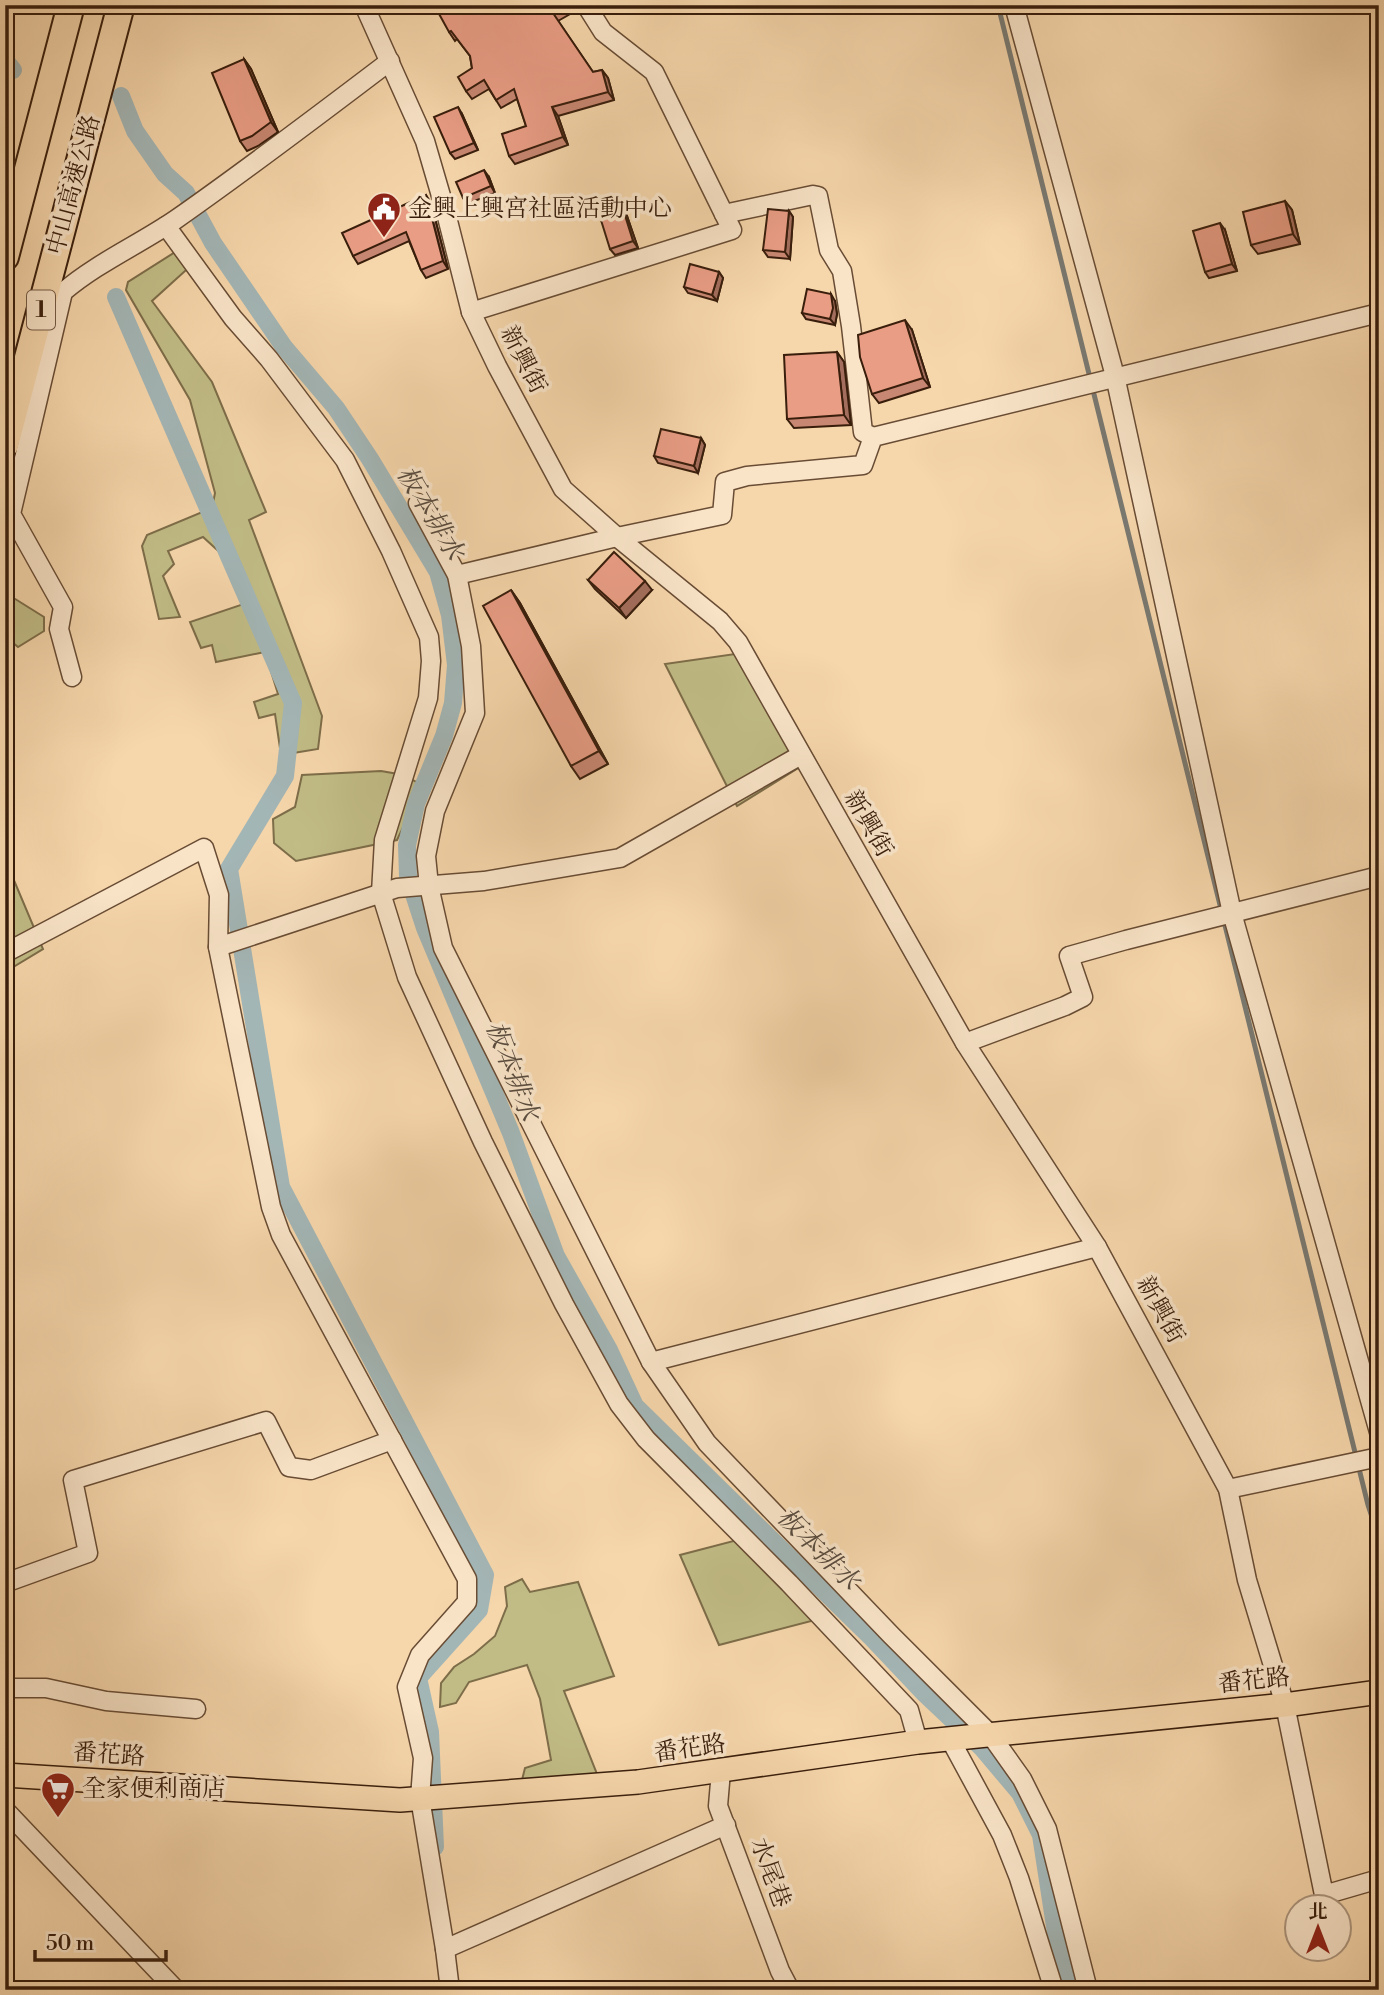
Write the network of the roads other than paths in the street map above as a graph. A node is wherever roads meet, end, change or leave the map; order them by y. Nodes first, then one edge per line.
1 (71, 5) edge
2 (121, 5) edge
3 (364, 5) edge
4 (586, 5) edge
5 (1014, 5) edge
6 (390, 61) junction
7 (724, 214) junction
8 (166, 226) junction
9 (5, 257) edge
10 (471, 312) junction
11 (1379, 313) edge
12 (1115, 376) junction
13 (873, 437) junction
14 (5, 445) edge
15 (418, 503) dead end
16 (617, 537) junction
17 (457, 575) junction
18 (72, 677) dead end
19 (801, 755) junction
20 (1379, 876) edge
21 (429, 886) junction
22 (381, 893) junction
23 (1232, 913) junction
24 (218, 947) junction
25 (5, 953) edge
26 (965, 1043) junction
27 (1097, 1247) junction
28 (651, 1362) junction
29 (1379, 1432) edge
30 (392, 1440) junction
31 (1379, 1457) edge
32 (1228, 1489) junction
33 (5, 1583) edge
34 (5, 1688) edge
35 (1379, 1692) edge
36 (1285, 1705) junction
37 (196, 1709) dead end
38 (990, 1734) junction
39 (950, 1739) junction
40 (918, 1742) junction
41 (720, 1771) junction
42 (5, 1775) edge
43 (420, 1798) junction
44 (5, 1810) edge
45 (726, 1825) junction
46 (1379, 1880) edge
47 (445, 1949) junction
48 (176, 1990) edge
49 (450, 1990) edge
50 (790, 1990) edge
51 (1054, 1990) edge
52 (1088, 1990) edge

1 - 9 highway, 中山高速公路
2 - 14 highway, 中山高速公路 / 1
3 - 6 street, 新興街
4 - 7 street
5 - 12 street
6 - 8 street
6 - 10 street, 新興街
7 - 10 street
7 - 13 street
8 - 18 street
8 - 22 street
10 - 16 street, 新興街
11 - 12 street
12 - 13 street
12 - 23 street
13 - 16 street
15 - 17 street
16 - 17 street
16 - 19 street, 新興街
17 - 21 street
19 - 21 street
19 - 26 street, 新興街
20 - 23 street
21 - 22 street
21 - 28 street
22 - 24 street
22 - 40 street
23 - 26 street
23 - 29 street
24 - 25 street
24 - 30 street
26 - 27 street, 新興街
27 - 28 street
27 - 32 street, 新興街
28 - 38 street
30 - 33 street
30 - 43 street
31 - 32 street
32 - 36 street, 新興街
34 - 37 street
35 - 36 main road, 番花路
36 - 38 main road, 番花路
36 - 46 street, 新興街
38 - 39 main road, 番花路
38 - 52 street
39 - 40 main road, 番花路
39 - 51 street
40 - 41 main road, 番花路
41 - 43 main road, 番花路
41 - 45 street, 水尾巷
42 - 43 main road, 番花路
43 - 47 street
44 - 48 street
45 - 47 street
45 - 50 street, 水尾巷
47 - 49 street

